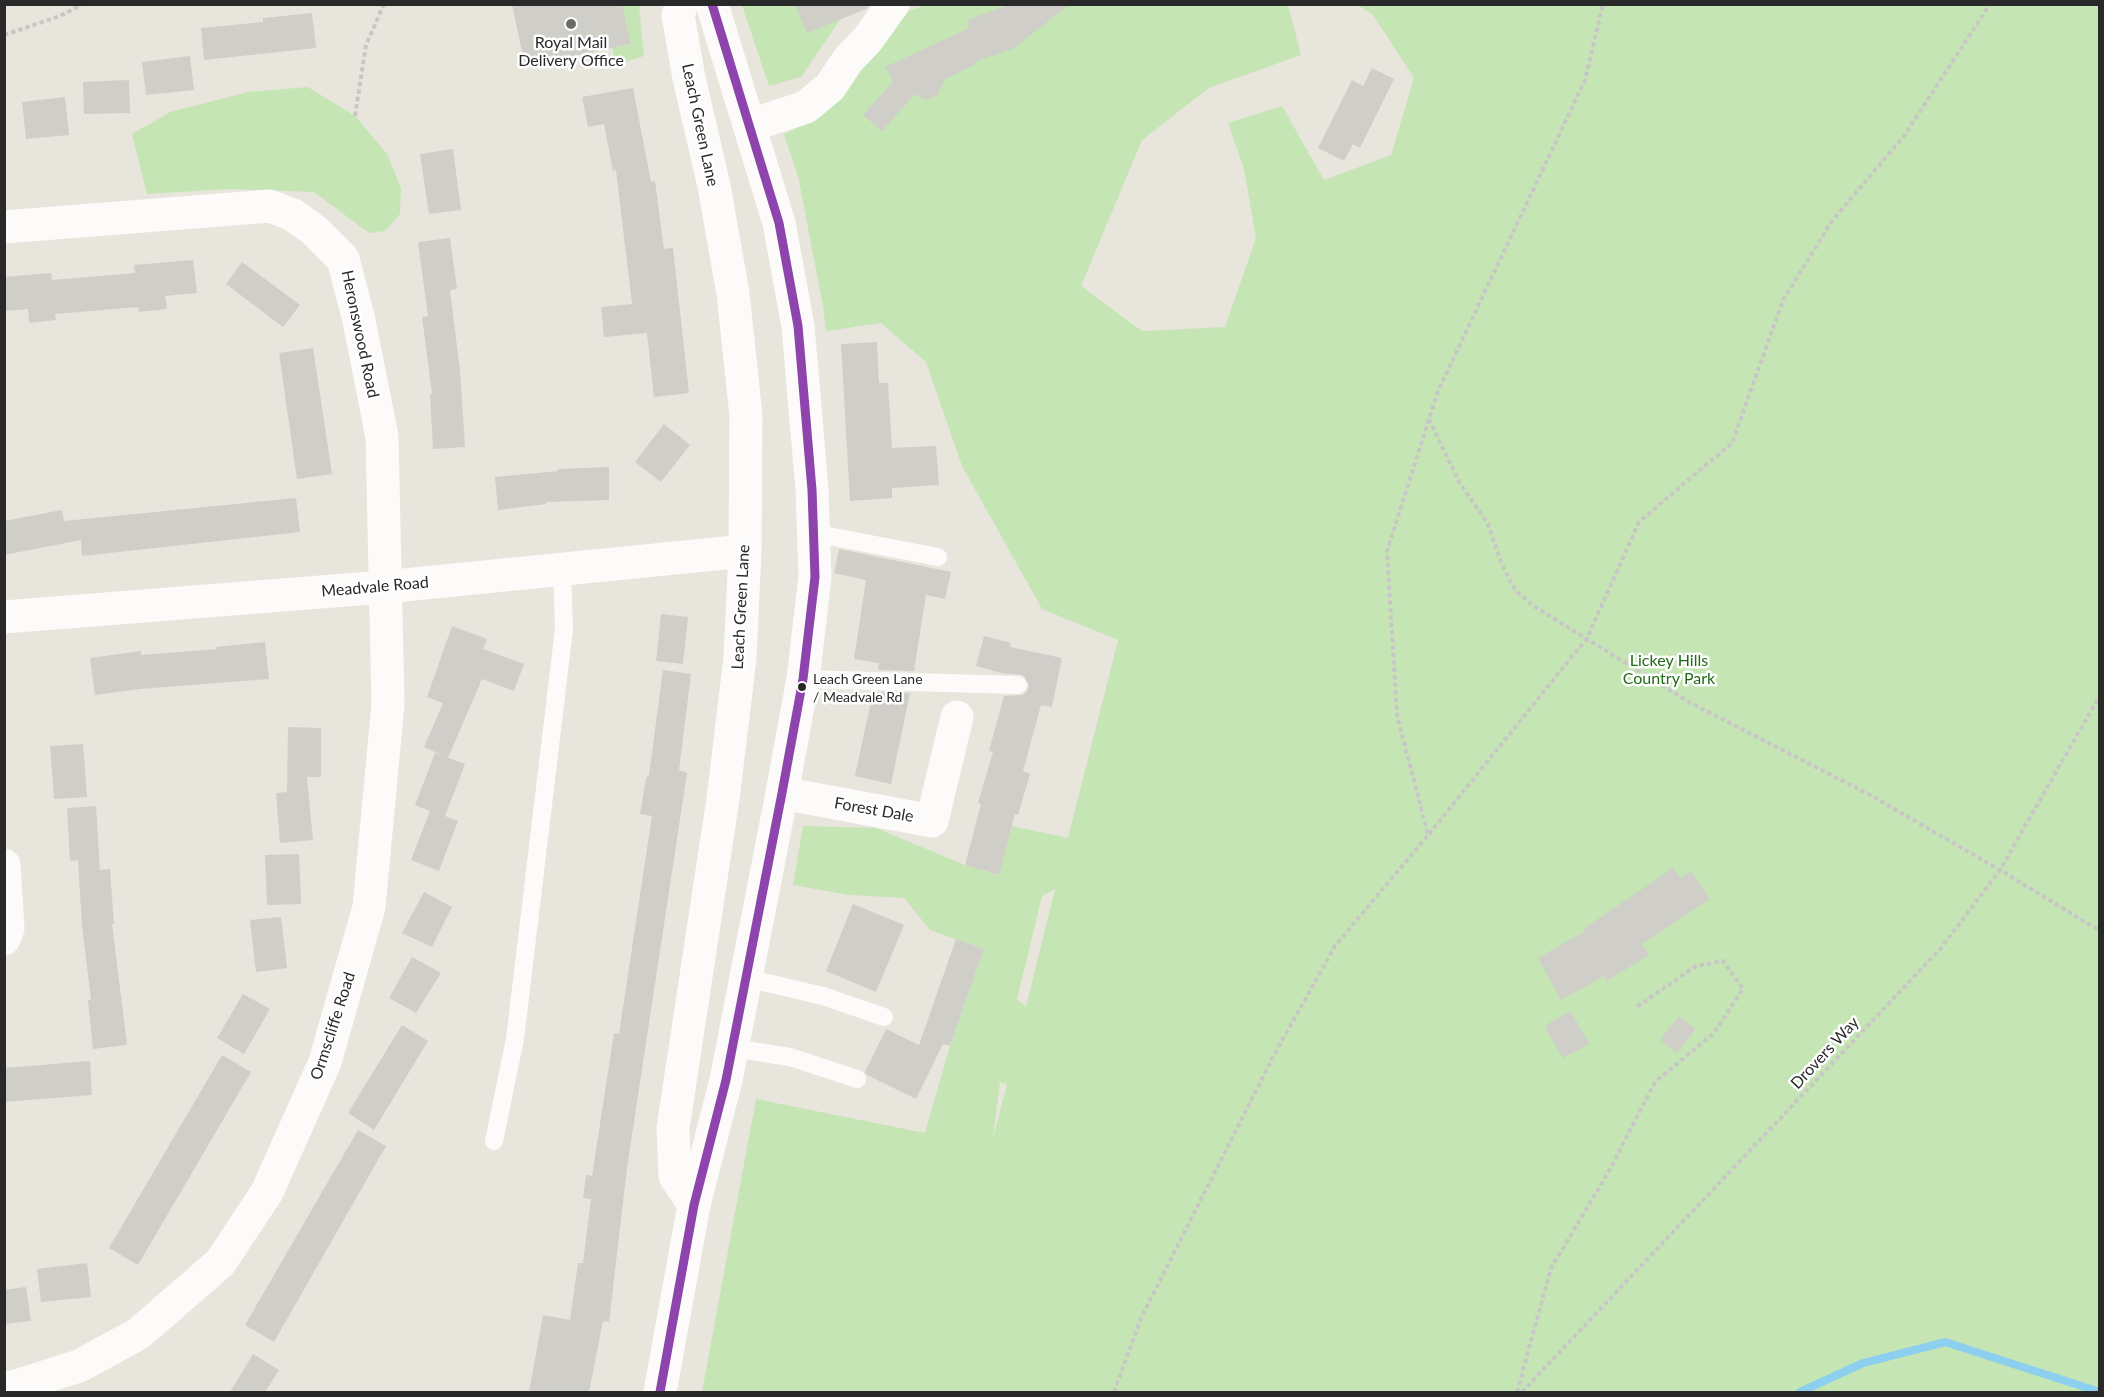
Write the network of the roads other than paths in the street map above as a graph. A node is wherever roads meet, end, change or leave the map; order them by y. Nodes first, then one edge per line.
1 (682, 4) edge
2 (712, 4) edge
3 (893, 4) edge
4 (751, 125) junction
5 (4, 227) edge
6 (813, 533) junction
7 (745, 551) junction
8 (938, 557) dead end
9 (562, 570) junction
10 (384, 587) junction
11 (4, 617) edge
12 (803, 679) junction
13 (1018, 685) dead end
14 (957, 717) dead end
15 (782, 793) junction
16 (4, 865) edge
17 (4, 939) edge
18 (746, 978) junction
19 (884, 1017) dead end
20 (732, 1048) junction
21 (857, 1079) dead end
22 (494, 1142) dead end
23 (694, 1205) junction
24 (4, 1388) edge
25 (660, 1392) edge

1 - 7 street, Leach Green Lane
2 - 4 street
3 - 4 street
4 - 6 street
5 - 10 street, Heronswood Road
6 - 8 lane
6 - 12 street
7 - 9 street, Meadvale Road
7 - 23 street, Leach Green Lane
9 - 10 street, Meadvale Road
9 - 22 lane
10 - 11 street, Meadvale Road
10 - 24 street, Ormscliffe Road
12 - 13 lane
12 - 15 street
14 - 15 street, Forest Dale
15 - 18 street
16 - 17 street
18 - 19 lane
18 - 20 street
20 - 21 lane
20 - 23 street
23 - 25 street

